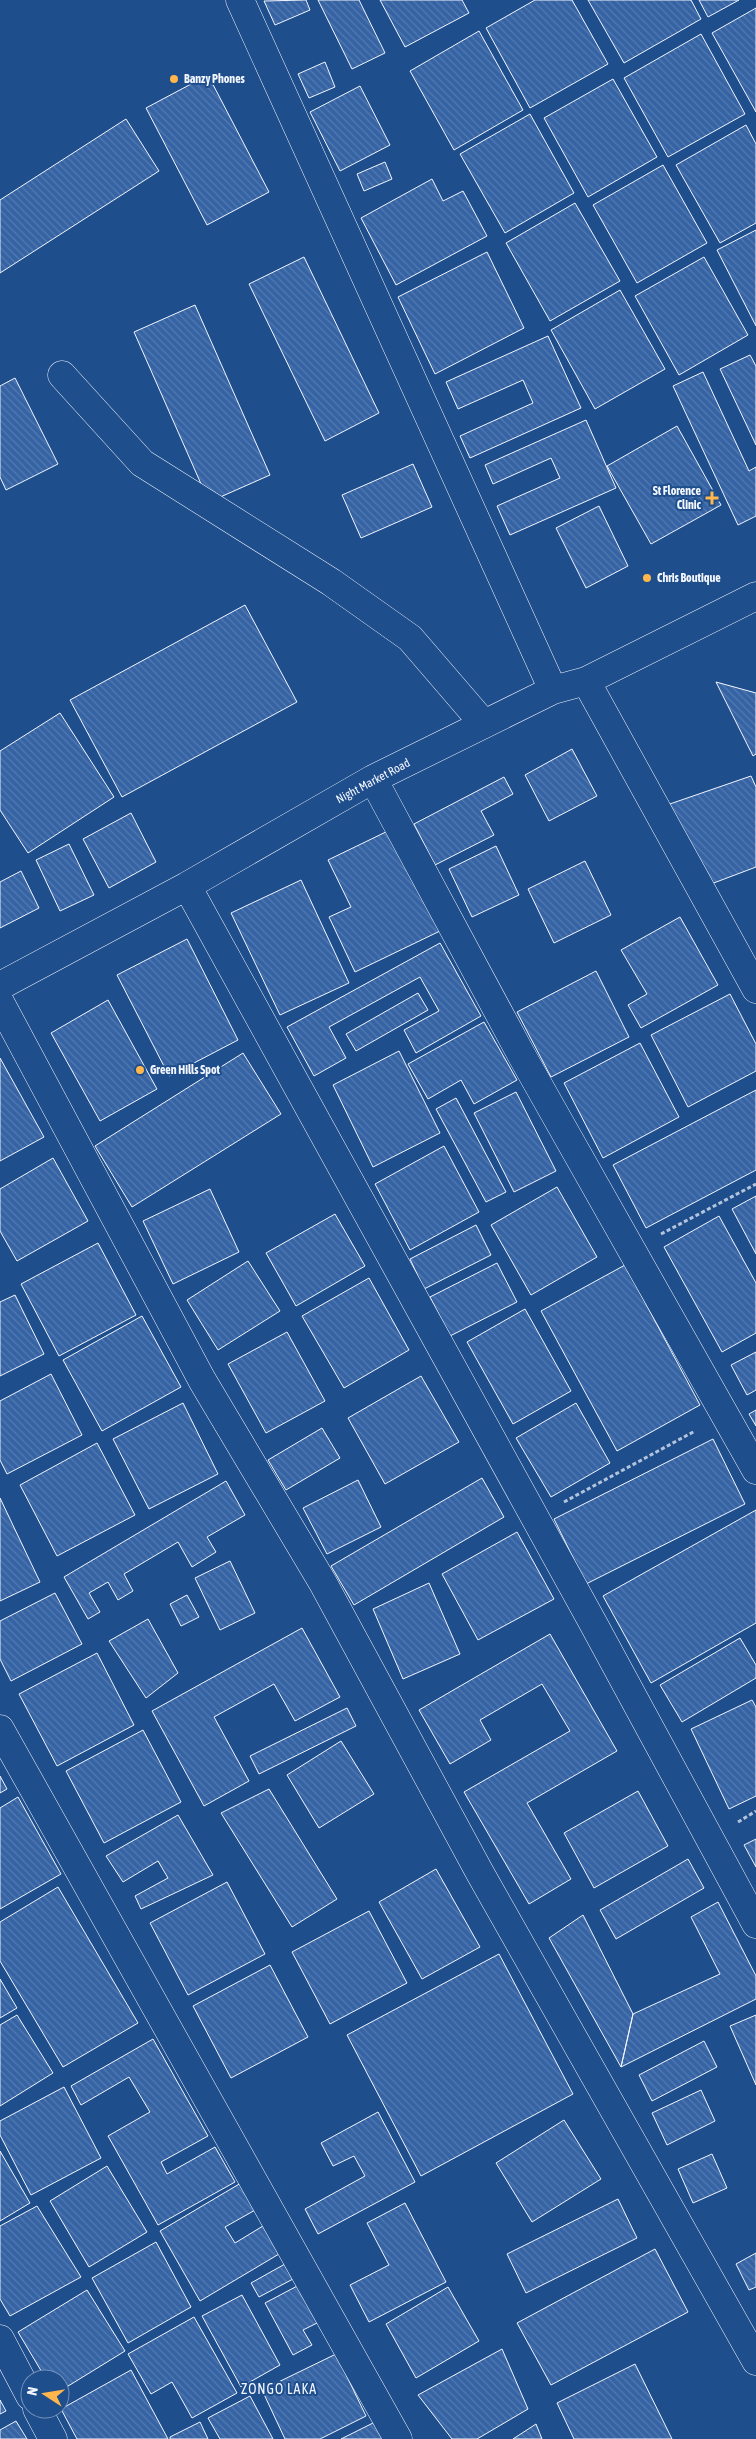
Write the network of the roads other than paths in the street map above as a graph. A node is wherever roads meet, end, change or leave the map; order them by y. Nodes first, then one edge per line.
1 (240, 0) edge
2 (62, 375) dead end
3 (756, 596) edge
4 (586, 681) junction
5 (553, 690) junction
6 (484, 724) junction
7 (373, 779) junction
8 (187, 886) junction
9 (0, 986) edge
10 (756, 989) edge
11 (0, 1002) edge
12 (756, 1470) edge
13 (0, 1729) edge
14 (756, 1924) edge
15 (0, 2340) edge
16 (756, 2361) edge
17 (20, 2377) edge
18 (42, 2419) edge
19 (53, 2439) edge
20 (398, 2439) edge

1 - 5 street
2 - 6 street
3 - 4 street, Night Market Road
4 - 5 street, Night Market Road
4 - 10 street
5 - 6 street, Night Market Road
6 - 7 street, Night Market Road
7 - 8 street, Night Market Road
7 - 12 street
8 - 9 street, Night Market Road
8 - 14 street
11 - 16 street
13 - 20 street
15 - 17 street
18 - 19 street

